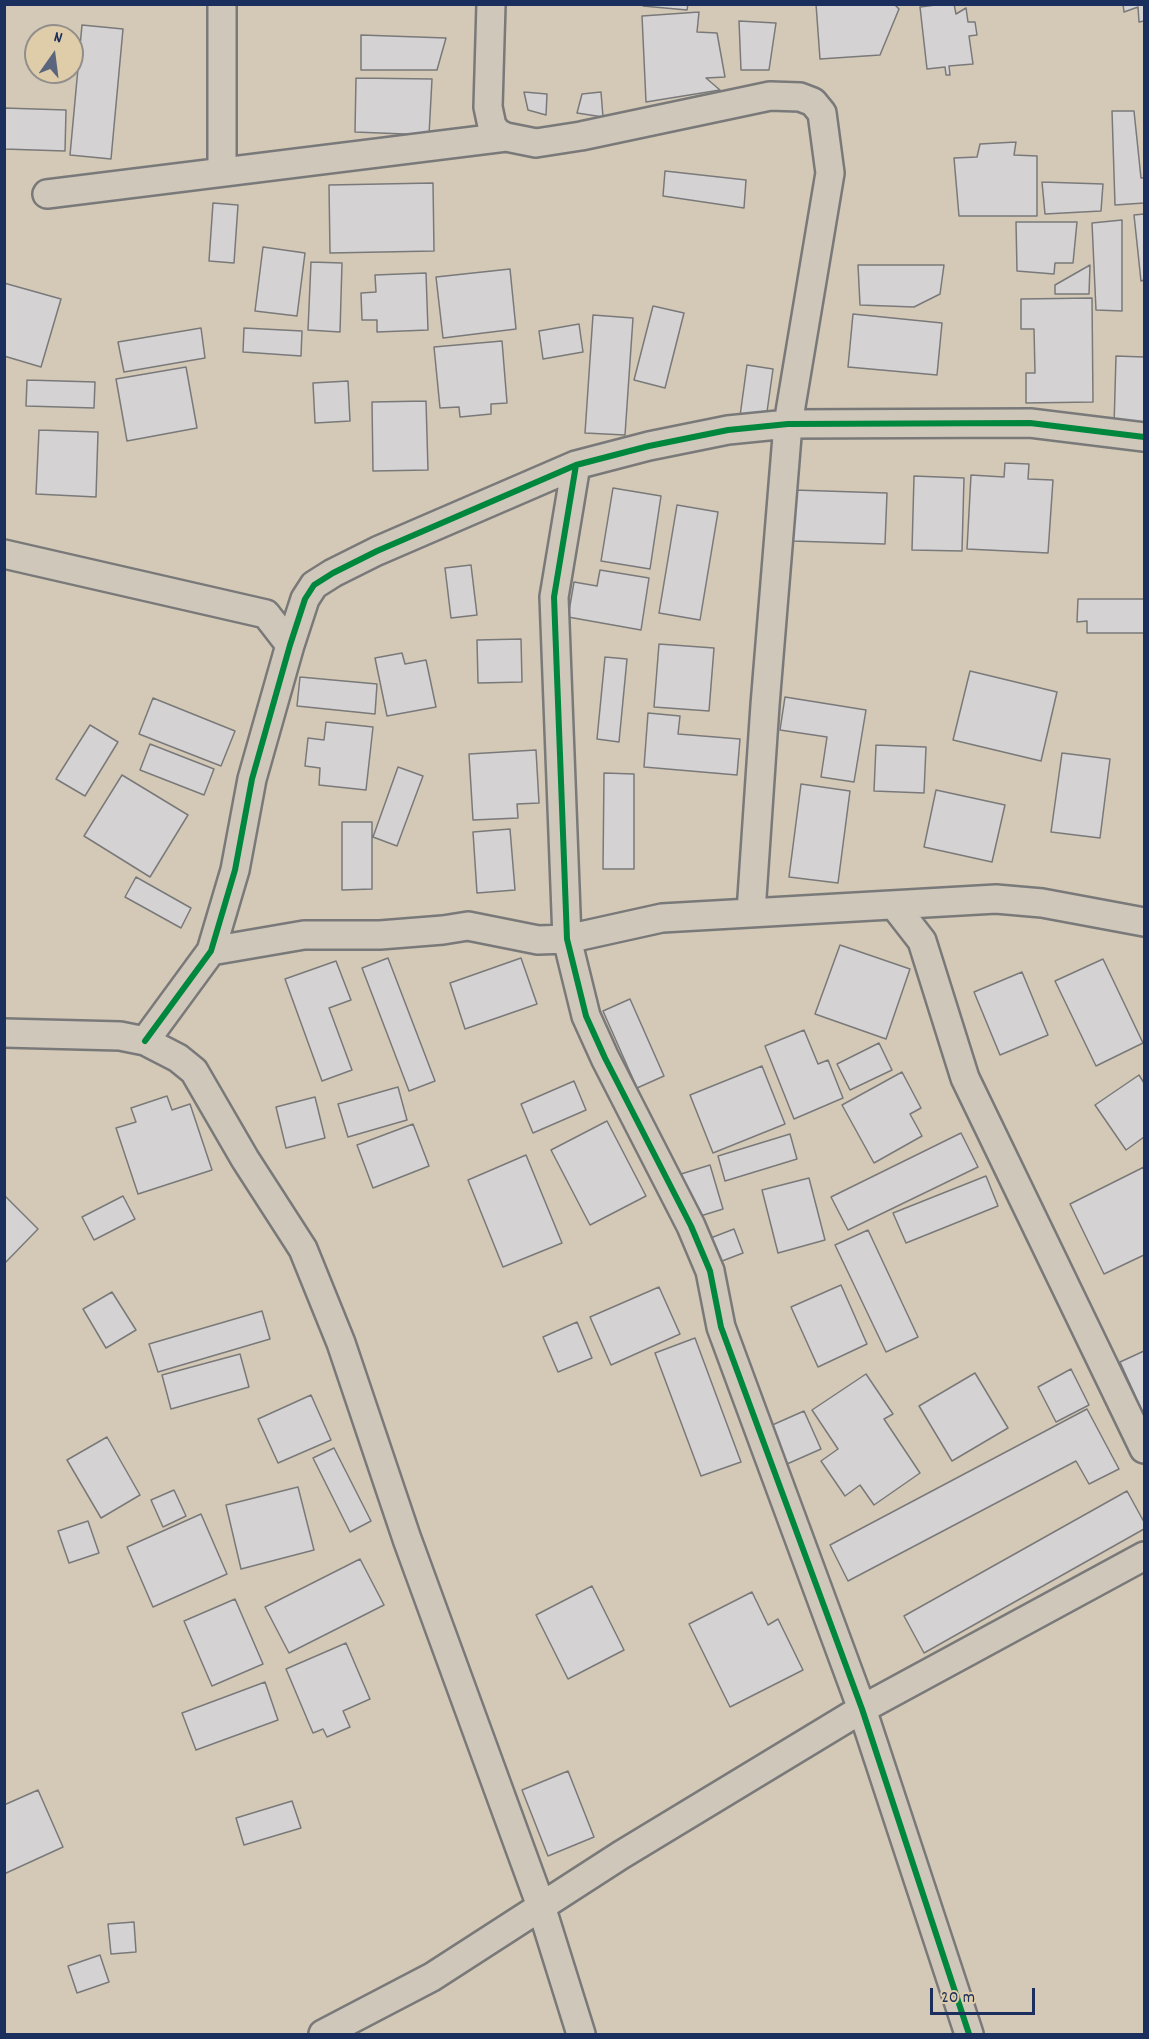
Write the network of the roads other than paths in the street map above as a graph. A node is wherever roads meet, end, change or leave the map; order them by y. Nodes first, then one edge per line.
1 (222, 4) edge
2 (491, 4) edge
3 (506, 137) junction
4 (222, 172) junction
5 (47, 194) dead end
6 (788, 424) junction
7 (1144, 437) edge
8 (576, 465) junction
9 (4, 554) edge
10 (314, 585) junction
11 (266, 614) junction
12 (290, 645) junction
13 (942, 902) junction
14 (894, 905) junction
15 (751, 912) junction
16 (1144, 922) edge
17 (567, 939) junction
18 (922, 941) junction
19 (211, 951) junction
20 (4, 1033) edge
21 (145, 1041) junction
22 (1144, 1449) edge
23 (1144, 1556) edge
24 (862, 1709) junction
25 (541, 1906) junction
26 (324, 2034) edge
27 (581, 2034) edge
28 (969, 2034) edge

1 - 4 street
2 - 3 street
3 - 4 street
3 - 6 street
4 - 5 street
6 - 7 street
6 - 8 street
6 - 15 street
8 - 10 street
8 - 17 street
9 - 11 street
10 - 11 street
10 - 12 street
11 - 12 street
12 - 19 street
13 - 14 street
13 - 16 street
13 - 18 street
14 - 15 street
14 - 18 street
15 - 17 street
17 - 19 street
17 - 24 street
18 - 22 street
19 - 21 street
20 - 21 street
21 - 25 street
23 - 24 street
24 - 25 street
24 - 28 street
25 - 26 street
25 - 27 street

